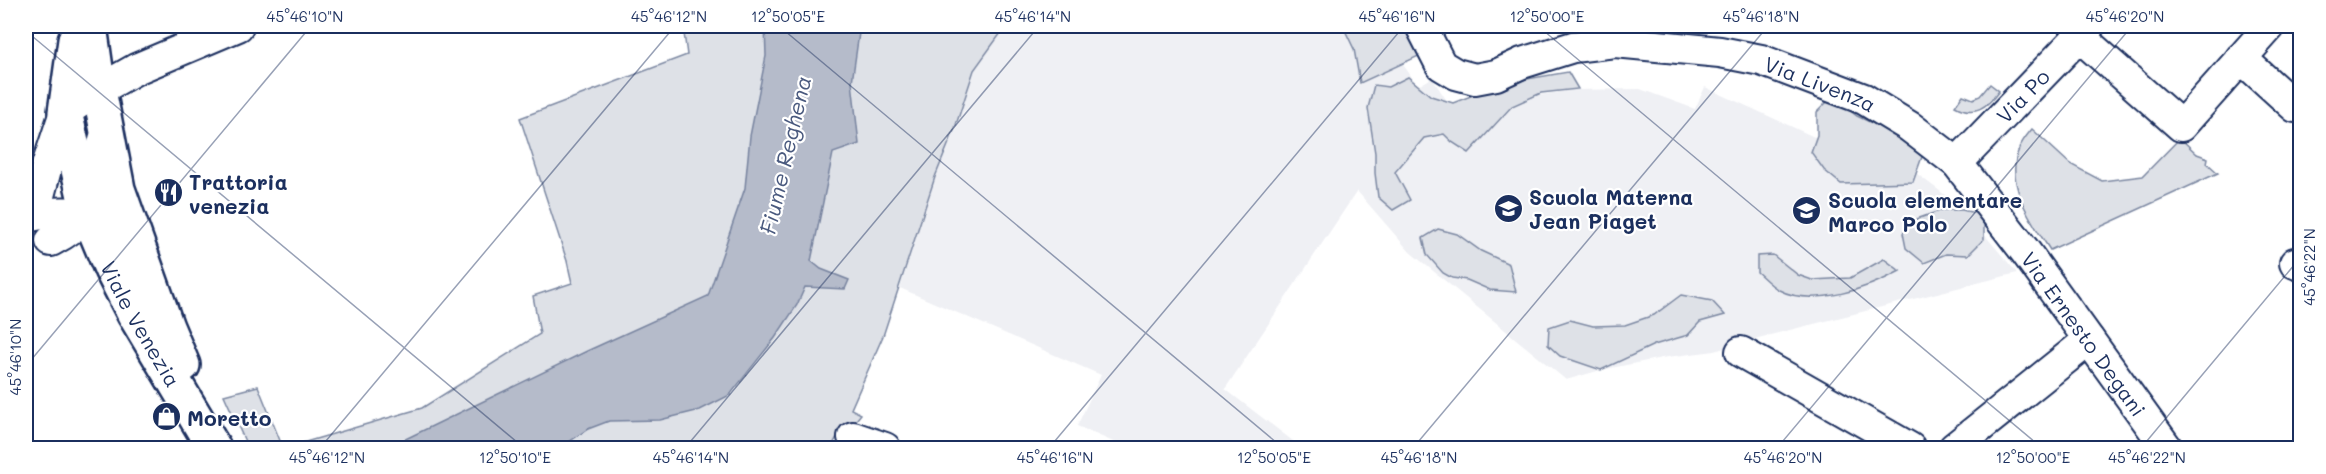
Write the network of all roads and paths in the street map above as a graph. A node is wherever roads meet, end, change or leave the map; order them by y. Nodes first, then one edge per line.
1 (80, 26) edge
2 (90, 26) edge
3 (238, 26) edge
4 (1421, 26) edge
5 (2270, 26) edge
6 (2084, 31) edge
7 (2241, 58) junction
8 (99, 90) junction
9 (2295, 107) dead end
10 (65, 112) junction
11 (107, 133) junction
12 (1957, 163) junction
13 (88, 214) junction
14 (28, 218) edge
15 (51, 241) junction
16 (111, 269) junction
17 (167, 327) junction
18 (2089, 340) junction
19 (1741, 352) dead end
20 (853, 437) dead end
21 (208, 438) edge
22 (885, 448) edge
23 (1910, 448) edge
24 (1954, 448) edge
25 (2167, 448) edge

1 - 10 main road, Viale Venezia
2 - 8 main road, Viale Venezia
3 - 8 street
4 - 12 street, Via Livenza
5 - 7 street
6 - 7 street
6 - 12 street, Via Po
7 - 9 street
8 - 10 street
8 - 11 main road, Viale Venezia
10 - 13 main road, Viale Venezia
10 - 14 street, Viale Venezia
11 - 13 street, Viale Venezia
11 - 17 main road, Viale Venezia
12 - 18 street, Via Ernesto Degani
13 - 14 street
13 - 15 street
13 - 16 main road, Viale Venezia
13 - 17 street, Viale Venezia
14 - 15 street
15 - 16 street
16 - 21 main road, Viale Venezia
17 - 21 main road, Viale Venezia
18 - 24 street
18 - 25 street, Via Ernesto Degani
19 - 23 street
20 - 22 street

